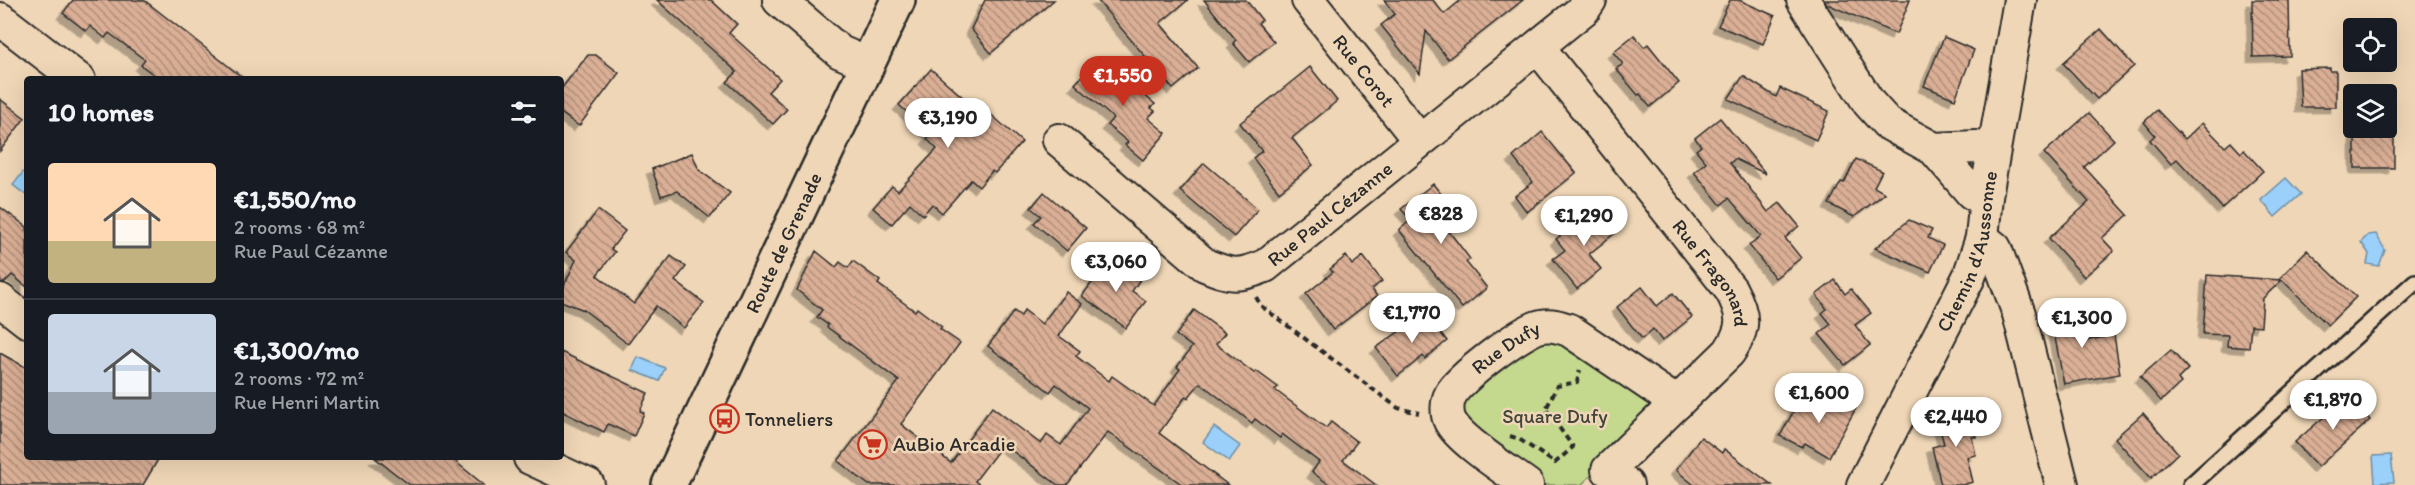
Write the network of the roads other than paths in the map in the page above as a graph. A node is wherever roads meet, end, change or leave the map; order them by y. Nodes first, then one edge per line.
1 (779, 0) edge
2 (898, 0) edge
3 (1308, 0) edge
4 (1590, 0) edge
5 (1803, 0) edge
6 (2020, 0) edge
7 (0, 19) edge
8 (1538, 47) junction
9 (868, 64) junction
10 (74, 76) edge
11 (1059, 140) dead end
12 (1419, 140) junction
13 (1934, 149) junction
14 (1994, 150) junction
15 (1986, 196) junction
16 (1982, 238) junction
17 (1969, 276) junction
18 (2415, 282) edge
19 (0, 300) edge
20 (2014, 301) junction
21 (24, 319) edge
22 (1677, 403) junction
23 (534, 460) edge
24 (1609, 480) edge
25 (588, 485) edge
26 (669, 485) edge
27 (1527, 485) edge
28 (1863, 485) edge
29 (2062, 485) edge
30 (2191, 485) edge

1 - 9 street
2 - 9 main road, Route de Grenade
3 - 12 street, Rue Corot
4 - 8 street, Rue Paul Cézanne
5 - 13 street
6 - 14 street, Chemin d'Aussonne
7 - 10 street
8 - 12 street, Rue Paul Cézanne
8 - 22 street, Rue Fragonard
9 - 26 main road, Route de Grenade
11 - 12 street, Rue Paul Cézanne
13 - 14 street
13 - 15 street
14 - 15 street, Chemin d'Aussonne
15 - 16 street, Chemin d'Aussonne
16 - 17 street, Chemin d'Aussonne
16 - 20 street
17 - 20 street
17 - 28 street, Chemin d'Aussonne
18 - 30 lane
19 - 21 street
20 - 29 street
22 - 24 street, Rue Fragonard
22 - 27 street, Rue Dufy
23 - 25 street

